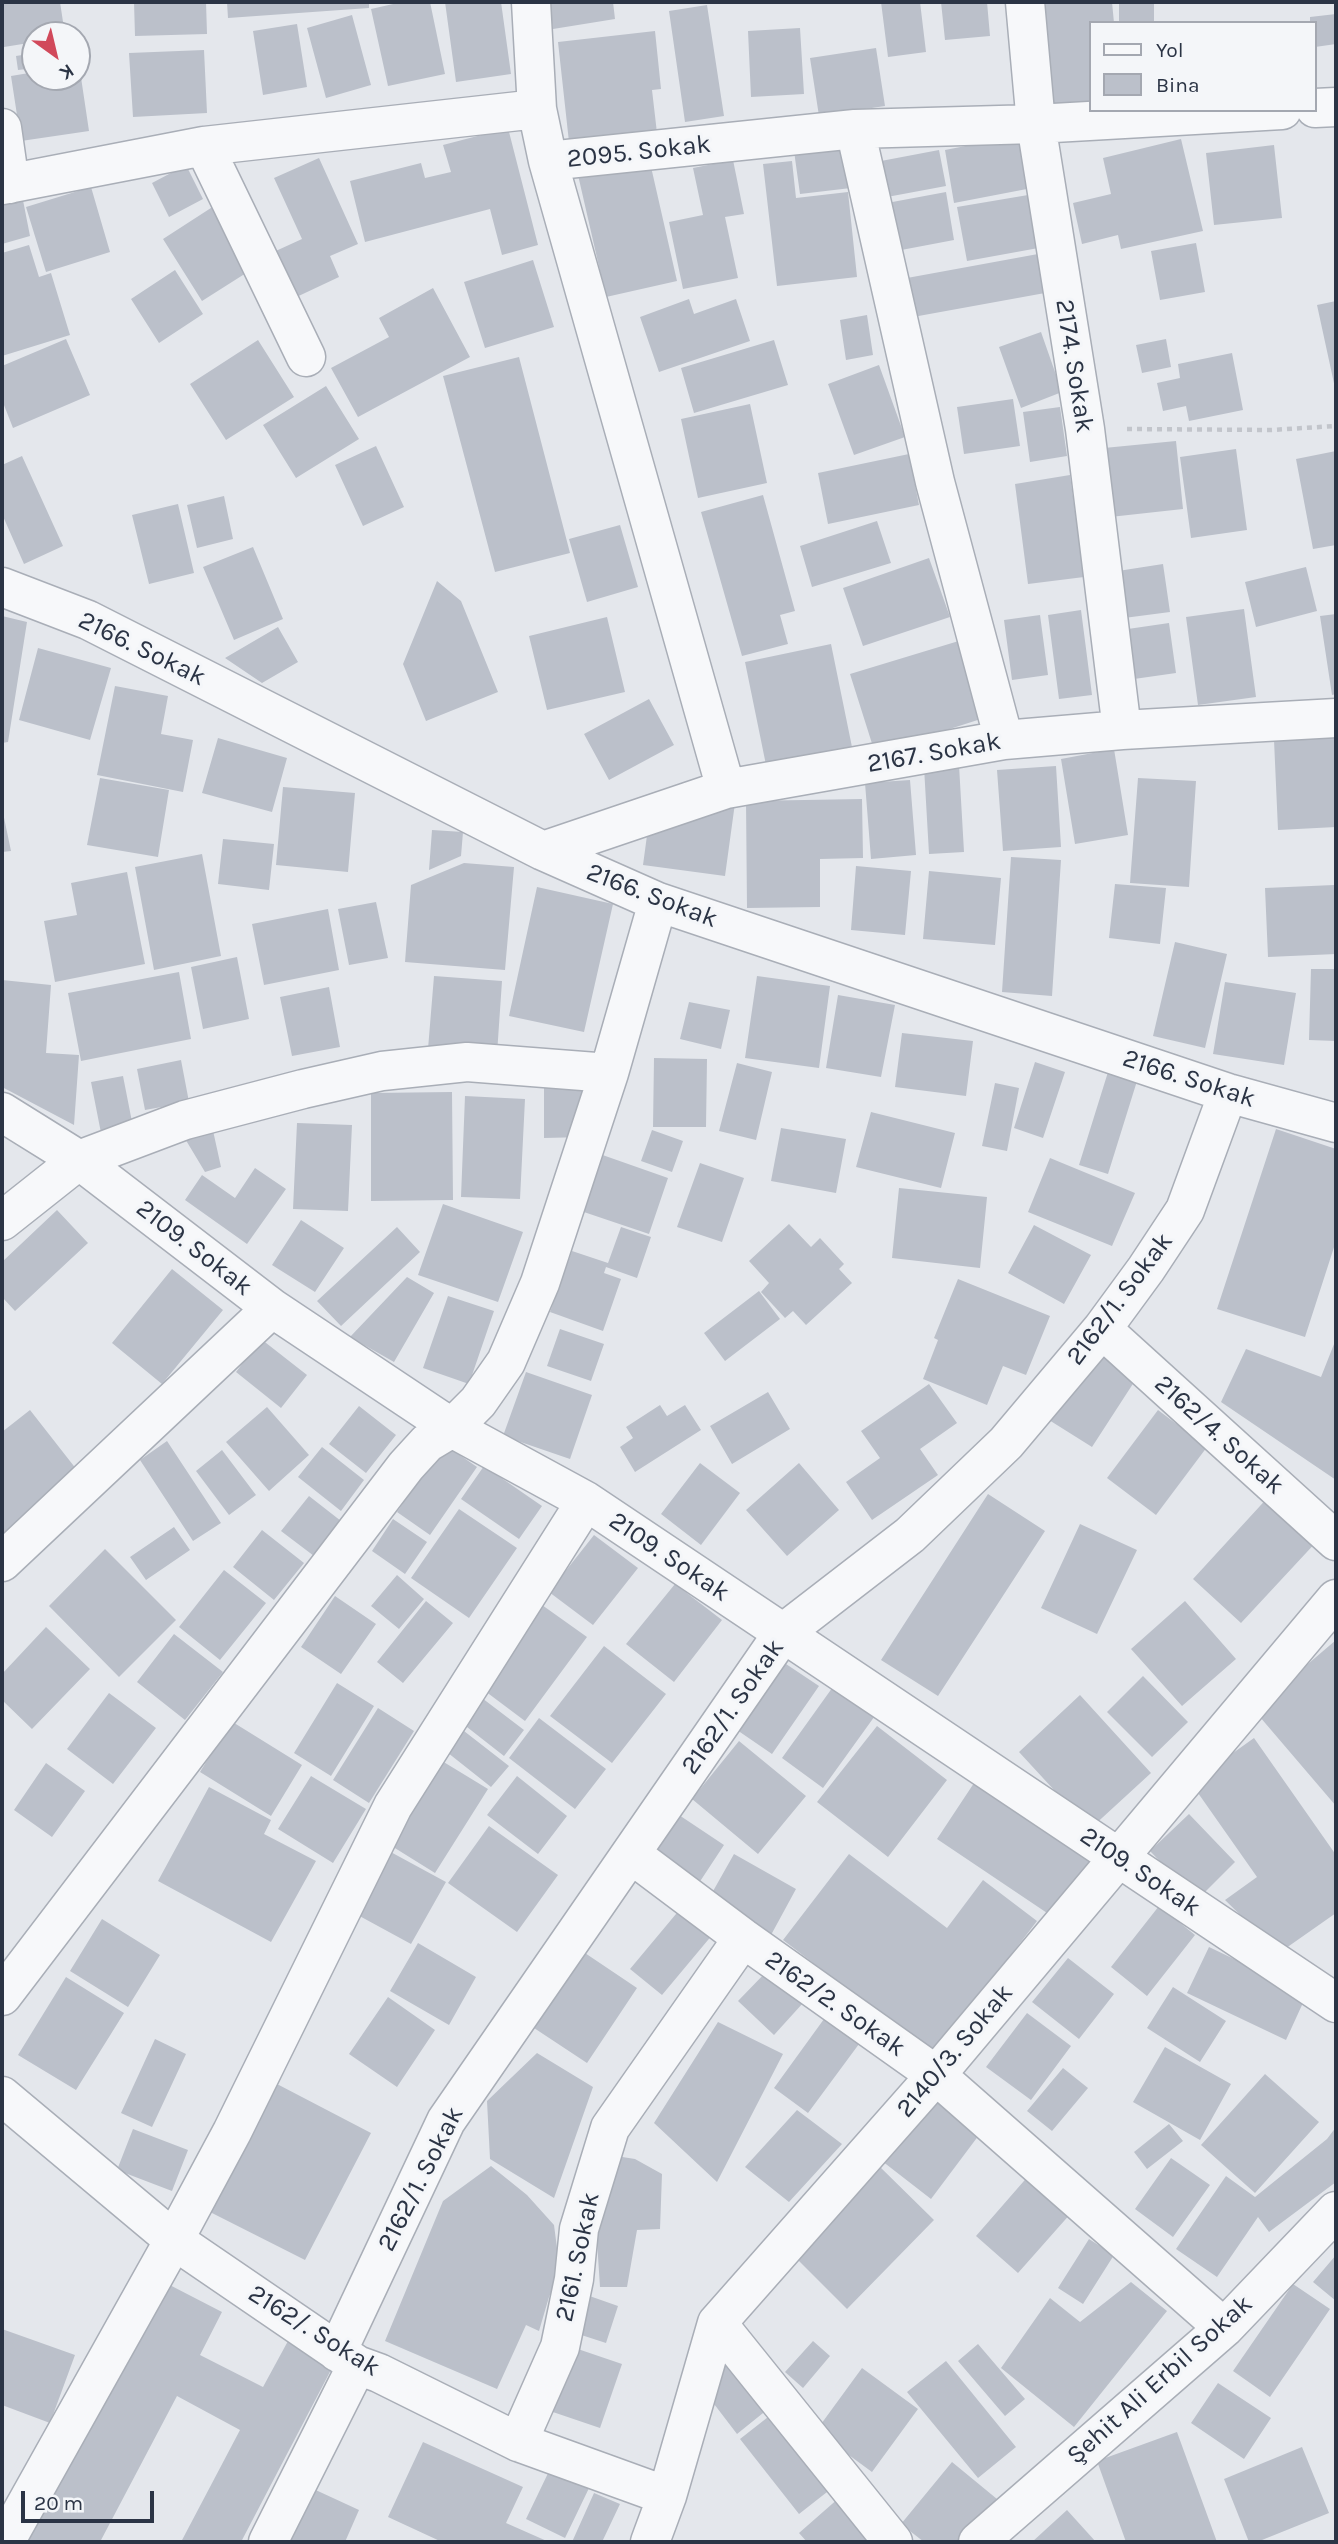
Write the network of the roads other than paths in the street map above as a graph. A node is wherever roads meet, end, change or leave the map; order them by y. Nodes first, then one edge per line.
1 (531, 2) edge
2 (1025, 2) edge
3 (1336, 107) edge
4 (1317, 108) edge
5 (537, 109) junction
6 (1247, 112) edge
7 (1036, 124) junction
8 (2, 128) edge
9 (855, 129) junction
10 (204, 146) junction
11 (548, 161) junction
12 (6, 184) edge
13 (306, 357) dead end
14 (2, 587) edge
15 (1336, 718) edge
16 (1122, 730) junction
17 (1004, 740) junction
18 (726, 789) junction
19 (543, 851) junction
20 (658, 902) junction
21 (609, 1073) junction
22 (1228, 1093) junction
23 (2, 1112) edge
24 (1336, 1123) edge
25 (79, 1160) junction
26 (2, 1221) edge
27 (272, 1308) junction
28 (1102, 1329) junction
29 (452, 1428) junction
30 (586, 1502) junction
31 (1336, 1541) edge
32 (2, 1563) edge
33 (1336, 1599) edge
34 (783, 1633) junction
35 (631, 1854) junction
36 (1119, 1857) junction
37 (743, 1938) junction
38 (2, 1996) edge
39 (1336, 2003) edge
40 (936, 2076) junction
41 (2, 2096) edge
42 (1336, 2211) edge
43 (174, 2240) junction
44 (717, 2323) junction
45 (1224, 2328) junction
46 (347, 2358) junction
47 (517, 2442) junction
48 (667, 2496) junction
49 (5, 2542) edge
50 (268, 2542) edge
51 (650, 2542) edge
52 (894, 2542) edge
53 (978, 2542) edge

1 - 5 street, 2095. Sokak
2 - 7 street, 2174. Sokak
3 - 4 street
5 - 10 street
5 - 11 street, 2095. Sokak
6 - 7 street, 2095. Sokak
7 - 9 street, 2095. Sokak
7 - 16 street, 2174. Sokak
8 - 12 street
9 - 11 street, 2095. Sokak
9 - 17 street
10 - 12 street
10 - 13 street
11 - 18 street
14 - 19 street, 2166. Sokak
15 - 16 street, 2167. Sokak
16 - 17 street, 2167. Sokak
17 - 18 street, 2167. Sokak
18 - 19 street, 2167. Sokak
19 - 20 street, 2166. Sokak
20 - 21 street
20 - 22 street, 2166. Sokak
21 - 25 street
21 - 29 street
22 - 24 street, 2166. Sokak
22 - 28 street, 2162/1. Sokak
23 - 25 street, 2109. Sokak
25 - 26 street
25 - 27 street, 2109. Sokak
27 - 29 street, 2109. Sokak
27 - 32 street
28 - 31 street, 2162/4. Sokak
28 - 34 street, 2162/1. Sokak
29 - 30 street, 2109. Sokak
29 - 38 street
30 - 34 street, 2109. Sokak
30 - 43 street
33 - 36 street, 2140/3. Sokak
34 - 35 street, 2162/1. Sokak
34 - 36 street, 2109. Sokak
35 - 37 street, 2162/2. Sokak
35 - 46 street, 2162/1. Sokak
36 - 39 street, 2109. Sokak
36 - 40 street, 2140/3. Sokak
37 - 40 street, 2162/2. Sokak
37 - 47 street, 2161. Sokak
40 - 44 street, 2140/3. Sokak
40 - 45 street, 2162/2. Sokak
41 - 43 street, 2162/. Sokak
42 - 45 street, Şehit Ali Erbil Sokak
43 - 46 street, 2162/. Sokak
43 - 49 street
44 - 48 street, 2140/3. Sokak
44 - 52 street
45 - 53 street, Şehit Ali Erbil Sokak
46 - 47 street, 2162/. Sokak
46 - 50 street, 2162/1. Sokak
47 - 48 street, 2162/. Sokak
48 - 51 street, 2140/3. Sokak

